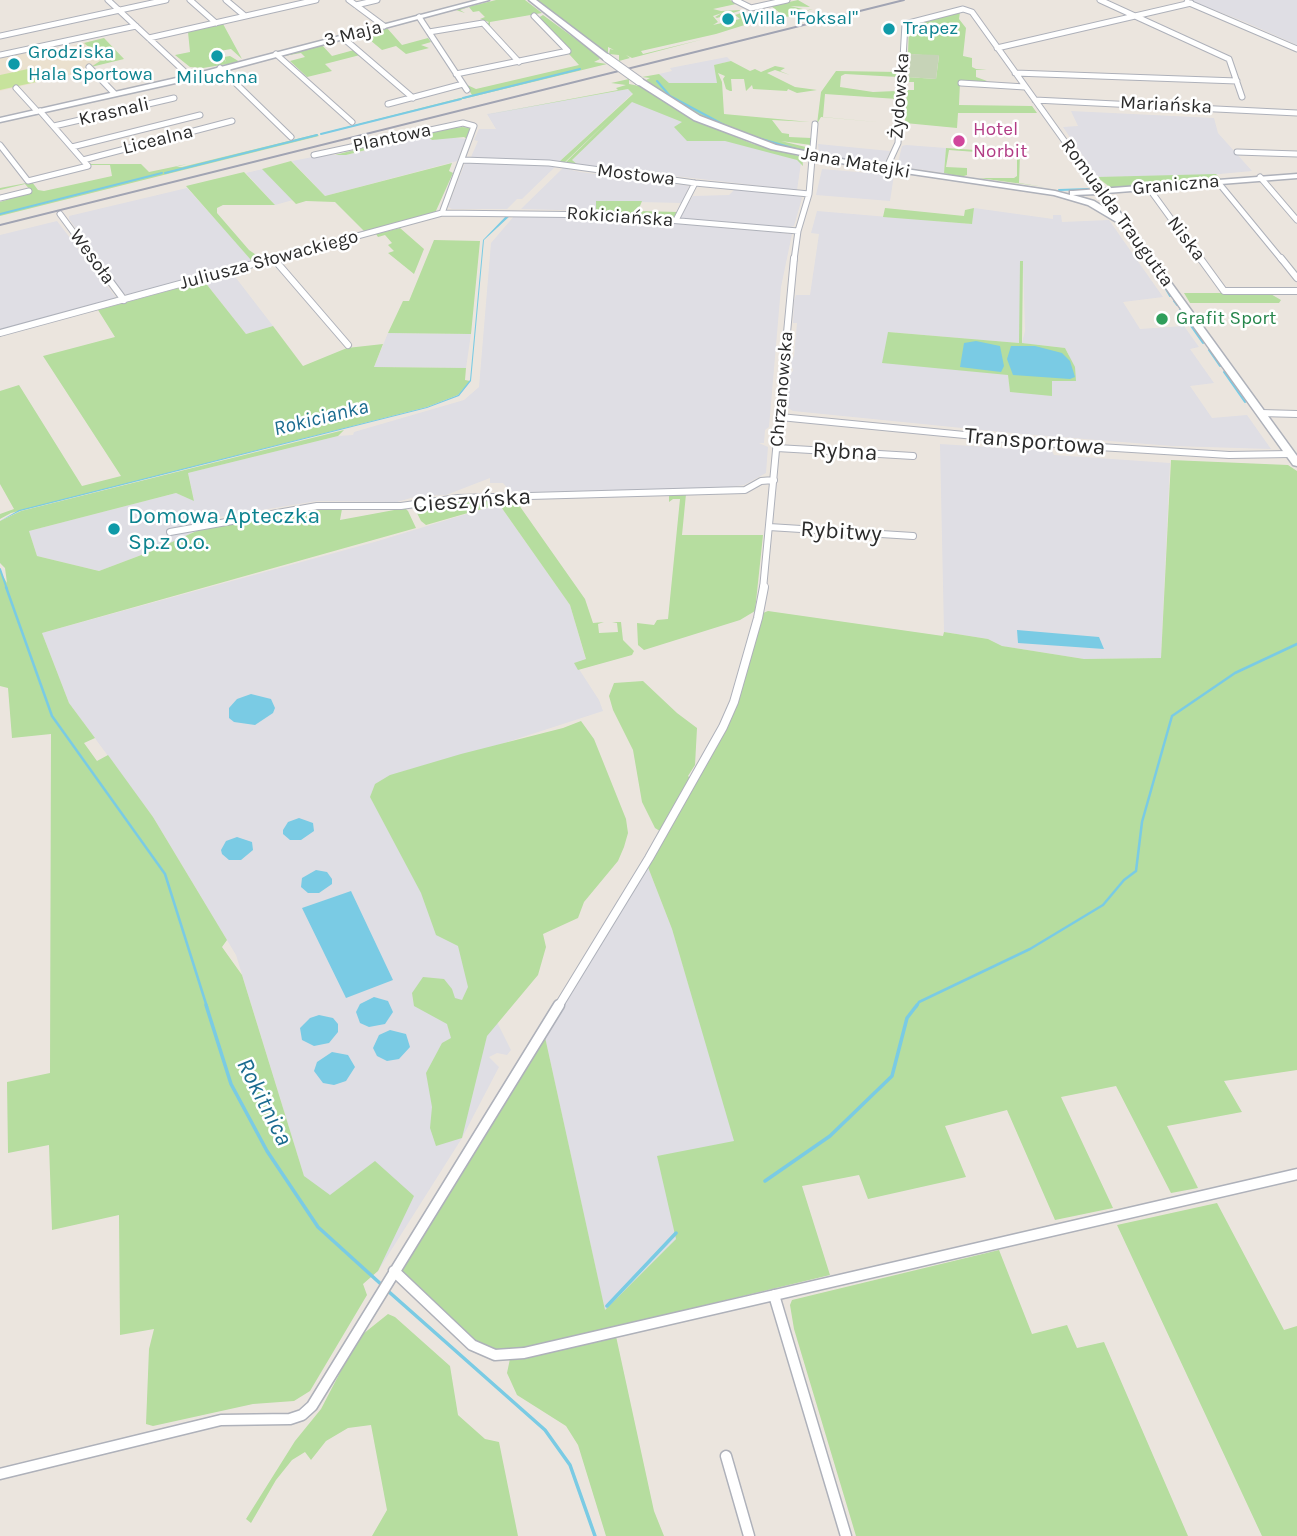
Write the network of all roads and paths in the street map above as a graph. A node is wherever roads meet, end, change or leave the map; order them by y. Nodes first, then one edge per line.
1 (108, 0) edge
2 (166, 0) edge
3 (190, 0) edge
4 (226, 0) edge
5 (289, 0) edge
6 (316, 0) edge
7 (349, 0) edge
8 (377, 0) edge
9 (486, 0) edge
10 (532, 0) edge
11 (735, 0) edge
12 (787, 0) edge
13 (1101, 0) edge
14 (1183, 0) edge
15 (1191, 3) junction
16 (295, 5) junction
17 (356, 5) junction
18 (966, 9) joint
19 (119, 10) junction
20 (245, 16) junction
21 (534, 16) dead end
22 (1136, 16) junction
23 (419, 17) junction
24 (216, 23) junction
25 (136, 26) junction
26 (384, 26) junction
27 (429, 32) junction
28 (0, 36) edge
29 (342, 37) junction
30 (149, 38) junction
31 (997, 48) junction
32 (1297, 48) edge
33 (276, 54) junction
34 (0, 55) edge
35 (607, 58) joint
36 (519, 62) junction
37 (89, 67) dead end
38 (220, 68) junction
39 (192, 72) junction
40 (1015, 73) junction
41 (456, 74) junction
42 (1237, 81) junction
43 (961, 83) dead end
44 (463, 84) junction
45 (1025, 87) junction
46 (16, 88) dead end
47 (467, 90) dead end
48 (114, 93) junction
49 (1242, 97) dead end
50 (174, 98) dead end
51 (413, 98) junction
52 (1035, 100) junction
53 (388, 104) dead end
54 (38, 111) junction
55 (1297, 113) edge
56 (201, 115) dead end
57 (0, 120) edge
58 (232, 121) dead end
59 (352, 122) dead end
60 (815, 124) dead end
61 (54, 127) junction
62 (291, 137) dead end
63 (0, 145) edge
64 (72, 147) junction
65 (1237, 152) dead end
66 (1297, 154) edge
67 (314, 155) dead end
68 (813, 157) junction
69 (12, 160) junction
70 (83, 160) junction
71 (463, 160) junction
72 (0, 163) edge
73 (886, 169) junction
74 (1297, 176) edge
75 (1260, 177) junction
76 (1217, 181) junction
77 (695, 183) junction
78 (1148, 187) junction
79 (29, 191) dead end
80 (1101, 192) junction
81 (1055, 193) junction
82 (809, 194) junction
83 (0, 198) edge
84 (442, 213) junction
85 (60, 214) dead end
86 (676, 220) junction
87 (1297, 220) edge
88 (1121, 222) junction
89 (798, 231) junction
90 (273, 258) junction
91 (1297, 278) edge
92 (1297, 290) edge
93 (124, 300) junction
94 (0, 333) edge
95 (348, 345) dead end
96 (1261, 413) junction
97 (1297, 414) edge
98 (780, 417) junction
99 (777, 449) junction
100 (913, 456) dead end
101 (1294, 458) edge
102 (774, 480) junction
103 (769, 527) junction
104 (170, 531) dead end
105 (913, 536) dead end
106 (1297, 1174) edge
107 (394, 1271) junction
108 (774, 1295) junction
109 (726, 1456) dead end
110 (0, 1474) edge
111 (749, 1536) edge
112 (846, 1536) edge

1 - 19 street
2 - 19 street
3 - 24 street
4 - 20 street
5 - 16 street
6 - 16 street
7 - 17 street
8 - 17 street
9 - 23 street, 3 Maja
10 - 35 street
11 - 12 street
13 - 22 street
14 - 15 street
15 - 22 street
15 - 32 street
16 - 20 street
17 - 26 street
18 - 31 street, Romualda Traugutta
18 - 73 street, Żydowska
19 - 25 street
19 - 28 street
20 - 24 street
21 - 36 street
22 - 31 street
22 - 42 street
23 - 26 street, 3 Maja
23 - 27 street
24 - 30 street
25 - 30 street
25 - 34 street
26 - 29 street, 3 Maja
27 - 36 street
27 - 41 street
29 - 33 street, 3 Maja
29 - 51 street
30 - 39 street
31 - 40 street, Romualda Traugutta
33 - 38 street, 3 Maja
33 - 59 street
35 - 68 street, Jana Matejki, bridge
36 - 41 street
37 - 48 street
38 - 39 street, 3 Maja
38 - 62 street
39 - 48 street, 3 Maja
40 - 42 street
40 - 45 street, Romualda Traugutta
41 - 44 street
42 - 49 street
43 - 45 street
44 - 47 street
44 - 51 street
45 - 52 street, Romualda Traugutta
46 - 54 street
48 - 54 street, 3 Maja
50 - 61 street, Krasnali
51 - 53 street
52 - 55 street, Mariańska
52 - 80 street, Romualda Traugutta
54 - 57 street, 3 Maja
54 - 61 street
56 - 64 street
58 - 70 street, Licealna
60 - 68 street, Chrzanowska
61 - 64 street
63 - 69 street
64 - 70 street
65 - 66 street
67 - 71 street, Plantowa
68 - 73 street, Jana Matejki
68 - 82 street, Chrzanowska
69 - 70 street
69 - 72 street
71 - 77 street, Mostowa
71 - 84 street
73 - 81 street, Jana Matejki
74 - 75 street, Graniczna
75 - 76 street, Graniczna
75 - 87 street
76 - 78 street, Graniczna
76 - 91 street
77 - 82 street, Mostowa
77 - 86 street
78 - 80 street, Graniczna
78 - 92 street, Niska
79 - 83 street
80 - 81 street, Graniczna
80 - 88 street, Romualda Traugutta
81 - 88 street, Jana Matejki
82 - 89 street, Chrzanowska
84 - 86 street, Rokiciańska
84 - 90 street, Juliusza Słowackiego
85 - 93 street, Wesoła
86 - 89 street, Rokiciańska
88 - 96 street, Romualda Traugutta
89 - 98 street, Chrzanowska
90 - 93 street, Juliusza Słowackiego
90 - 95 street
93 - 94 street, Juliusza Słowackiego
96 - 97 street
96 - 101 street, Romualda Traugutta
98 - 99 street, Chrzanowska
98 - 101 street, Transportowa
99 - 100 street, Rybna
99 - 102 street, Chrzanowska
102 - 103 street, Chrzanowska
102 - 104 street, Cieszyńska
103 - 105 street, Rybitwy
103 - 107 street, Chrzanowska
106 - 108 street
107 - 108 street
107 - 110 street, Chrzanowska
108 - 112 street
109 - 111 street

